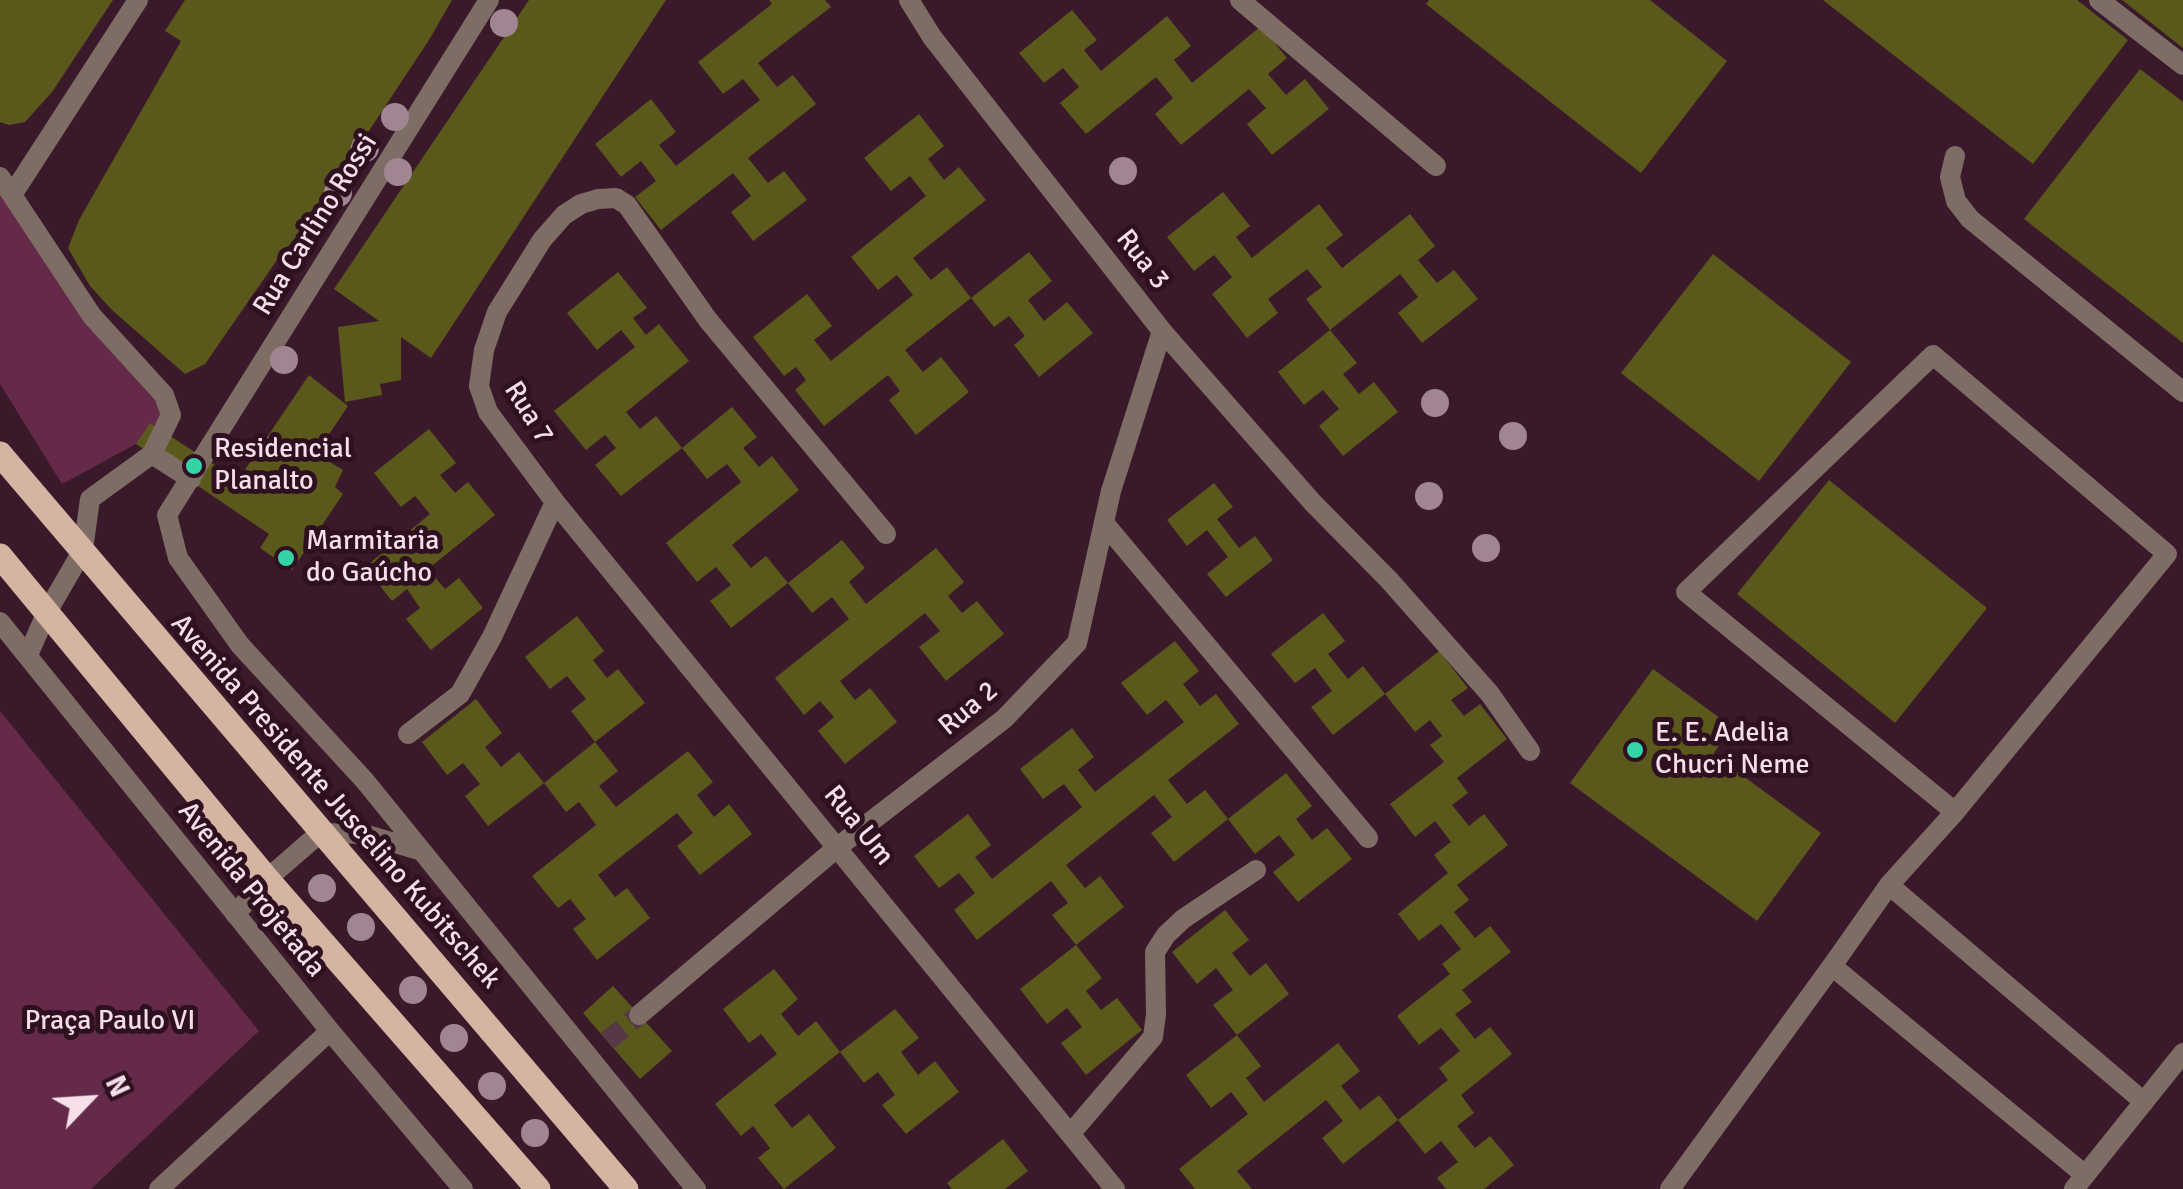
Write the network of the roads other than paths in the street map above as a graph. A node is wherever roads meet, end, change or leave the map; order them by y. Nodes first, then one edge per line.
1 (138, 0) edge
2 (489, 0) edge
3 (909, 0) edge
4 (1240, 0) edge
5 (2099, 0) edge
6 (2183, 65) edge
7 (1955, 156) dead end
8 (1436, 166) dead end
9 (0, 177) edge
10 (12, 195) junction
11 (1162, 331) junction
12 (2183, 392) edge
13 (0, 454) edge
14 (152, 454) junction
15 (191, 479) junction
16 (555, 502) junction
17 (1104, 522) junction
18 (886, 534) dead end
19 (83, 550) junction
20 (0, 556) edge
21 (47, 612) junction
22 (0, 622) edge
23 (28, 655) junction
24 (408, 734) dead end
25 (1530, 751) dead end
26 (1955, 812) junction
27 (320, 833) junction
28 (1368, 838) dead end
29 (839, 846) junction
30 (424, 852) junction
31 (1256, 870) dead end
32 (267, 879) junction
33 (1889, 885) junction
34 (235, 914) junction
35 (1832, 966) junction
36 (639, 1014) tunnel mouth
37 (330, 1032) junction
38 (607, 1041) tunnel mouth
39 (2183, 1053) edge
40 (592, 1058) junction
41 (2144, 1102) junction
42 (1072, 1132) junction
43 (2079, 1182) edge
44 (159, 1189) edge
45 (463, 1189) edge
46 (538, 1189) edge
47 (626, 1189) edge
48 (696, 1189) edge
49 (1116, 1189) edge
50 (1670, 1189) edge

1 - 10 street
2 - 15 street, Rua Carlino Rossi
3 - 11 street, Rua 3
4 - 8 street
5 - 6 street
7 - 12 street
9 - 10 street
10 - 14 street
11 - 17 street, Rua 2
11 - 25 street, Rua 3
13 - 19 main road, Avenida Presidente Juscelino Kubitschek
14 - 15 street
14 - 19 street
15 - 30 street, Rua Carlino Rossi
16 - 18 street, Rua 7
16 - 24 street
16 - 29 street, Rua Um
17 - 28 street
17 - 29 street, Rua 2
19 - 21 street
19 - 27 main road, Avenida Presidente Juscelino Kubitschek
20 - 21 main road
21 - 23 street
21 - 32 main road
22 - 23 street, Avenida Projetada
23 - 34 street, Avenida Projetada
26 - 26 street
26 - 33 street
27 - 30 street
27 - 32 street
27 - 47 main road, Avenida Presidente Juscelino Kubitschek
29 - 36 street, Rua 2
29 - 42 street, Rua Um
30 - 40 street, Rua Carlino Rossi
31 - 42 street
32 - 34 street
32 - 46 main road
33 - 35 street
33 - 41 street
34 - 37 street, Avenida Projetada
35 - 43 street
35 - 50 street
37 - 44 street
37 - 45 street, Avenida Projetada
38 - 40 street
39 - 41 street
40 - 48 street, Rua Carlino Rossi
41 - 43 street
42 - 49 street, Rua Um

